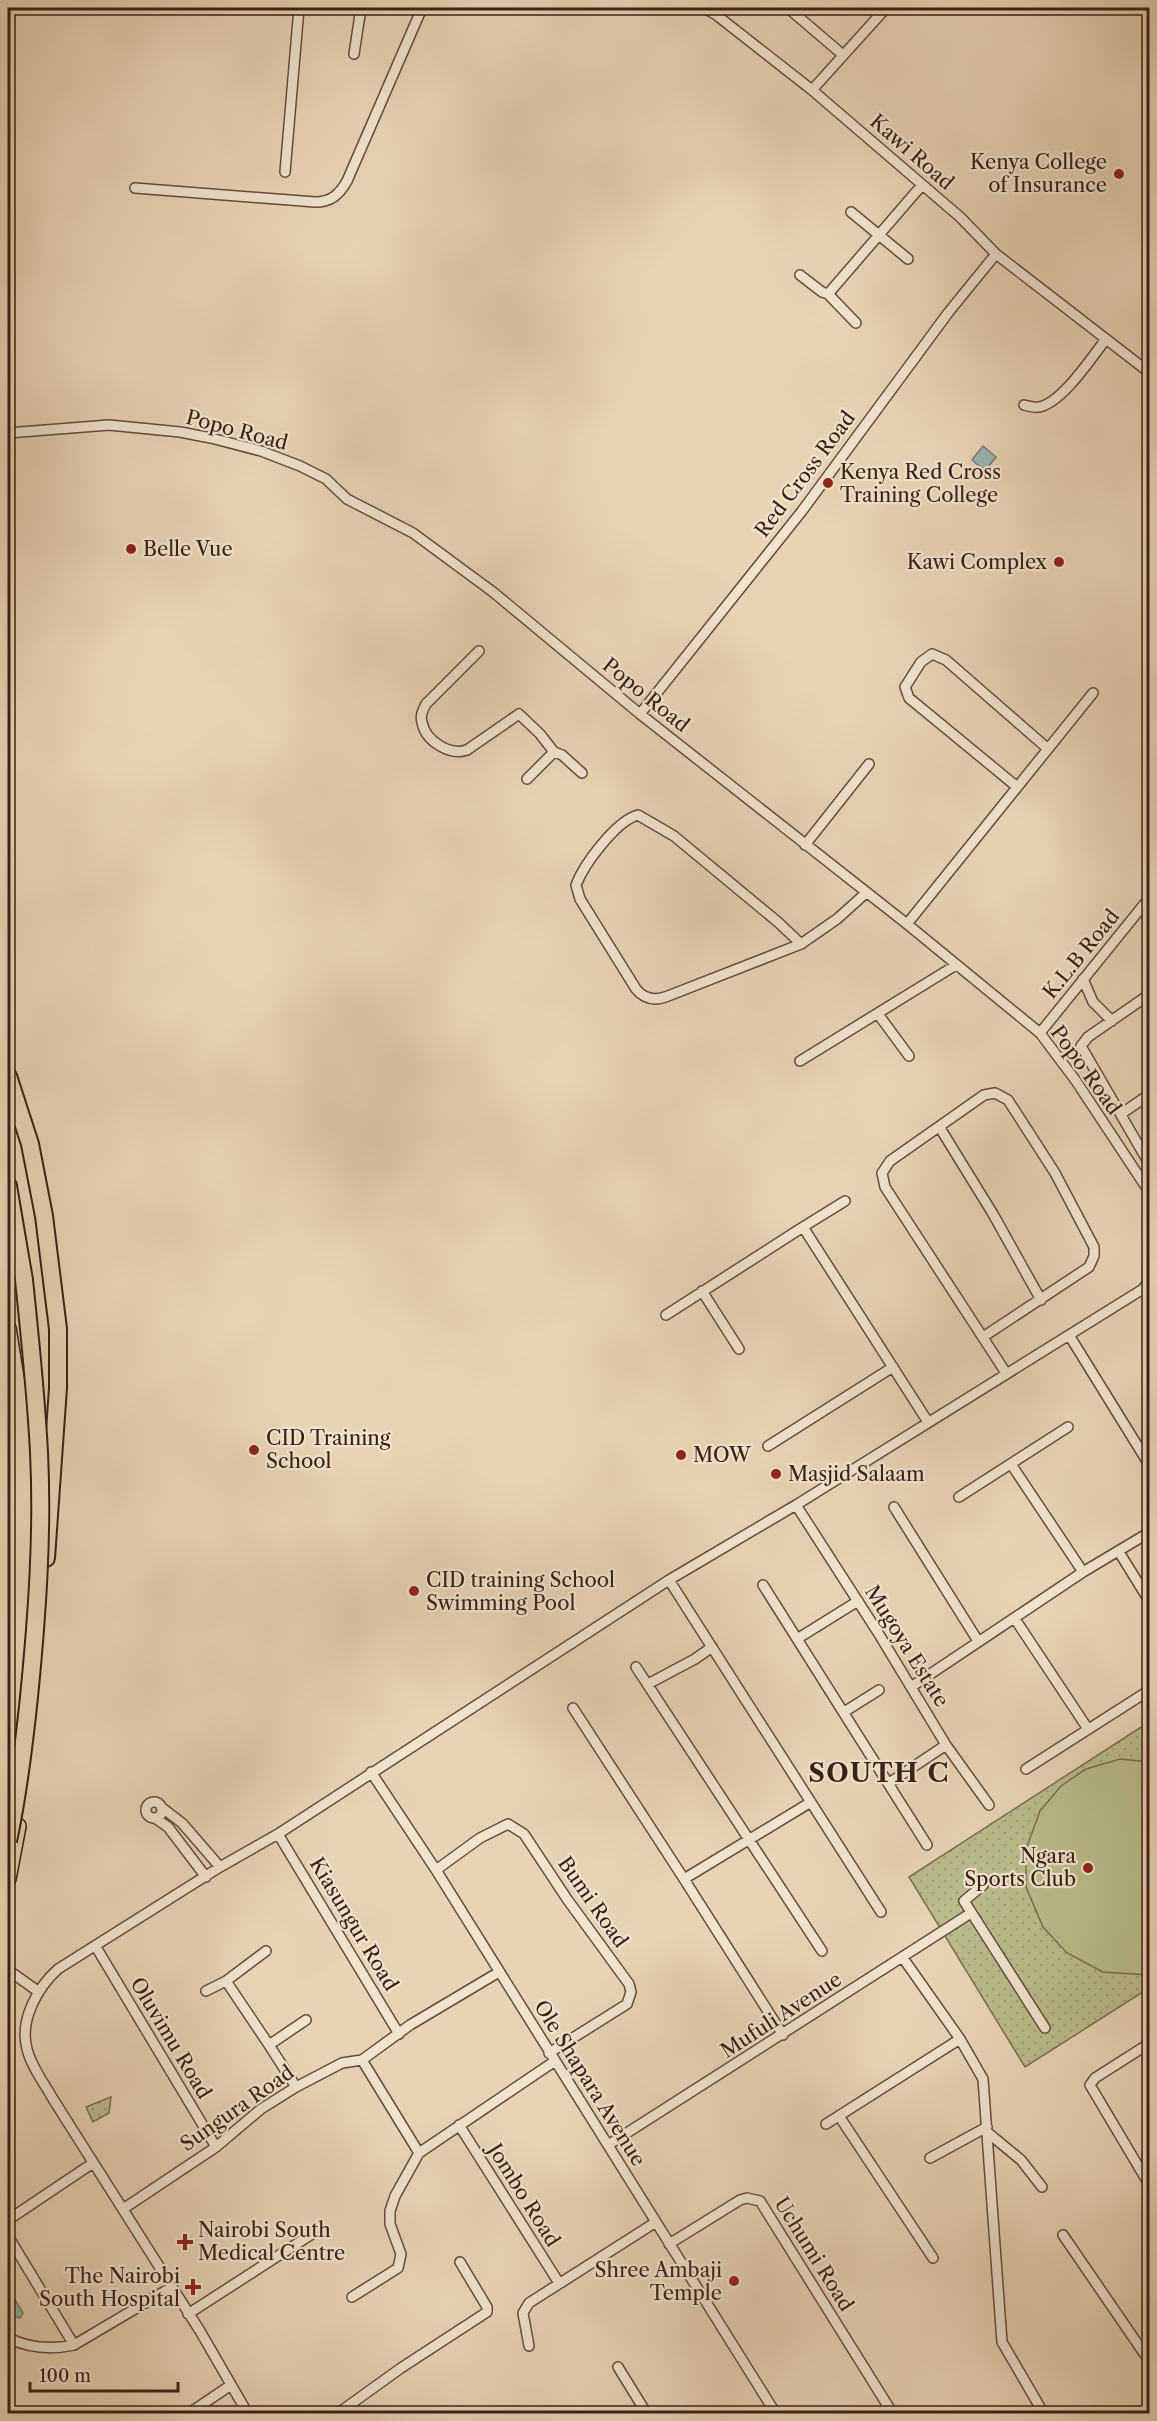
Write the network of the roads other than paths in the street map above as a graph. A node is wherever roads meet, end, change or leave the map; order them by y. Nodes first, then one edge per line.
1 (299, 8) edge
2 (361, 8) edge
3 (422, 8) edge
4 (704, 8) edge
5 (788, 8) edge
6 (886, 8) edge
7 (354, 54) dead end
8 (843, 55) junction
9 (812, 90) junction
10 (285, 172) dead end
11 (922, 185) junction
12 (135, 188) dead end
13 (851, 212) dead end
14 (879, 235) junction
15 (996, 254) junction
16 (908, 259) dead end
17 (800, 275) dead end
18 (828, 294) junction
19 (856, 323) dead end
20 (1106, 339) junction
21 (1149, 374) edge
22 (1024, 405) dead end
23 (8, 433) edge
24 (479, 651) dead end
25 (1093, 693) dead end
26 (640, 714) junction
27 (1047, 748) junction
28 (554, 752) junction
29 (869, 764) dead end
30 (582, 773) dead end
31 (527, 779) dead end
32 (1016, 786) junction
33 (805, 844) junction
34 (866, 893) junction
35 (1149, 897) edge
36 (907, 924) junction
37 (801, 944) junction
38 (956, 965) junction
39 (1083, 979) junction
40 (1149, 994) edge
41 (878, 1014) junction
42 (1112, 1021) junction
43 (1040, 1033) junction
44 (909, 1056) dead end
45 (800, 1061) dead end
46 (8, 1076) edge
47 (1149, 1094) edge
48 (1121, 1114) junction
49 (940, 1128) junction
50 (1149, 1165) edge
51 (8, 1186) edge
52 (1149, 1193) edge
53 (845, 1201) dead end
54 (803, 1227) junction
55 (1149, 1279) edge
56 (1146, 1288) edge
57 (702, 1291) junction
58 (1041, 1300) junction
59 (666, 1315) dead end
60 (8, 1328) edge
61 (1069, 1335) junction
62 (983, 1337) junction
63 (739, 1349) dead end
64 (893, 1367) junction
65 (1006, 1373) junction
66 (8, 1404) edge
67 (928, 1422) junction
68 (1068, 1427) dead end
69 (768, 1446) dead end
70 (1011, 1464) junction
71 (1149, 1466) edge
72 (959, 1497) dead end
73 (796, 1504) junction
74 (894, 1507) dead end
75 (1149, 1532) edge
76 (1119, 1552) junction
77 (1083, 1572) junction
78 (669, 1580) junction
79 (763, 1585) dead end
80 (858, 1601) junction
81 (1149, 1602) edge
82 (1015, 1619) junction
83 (31, 1630) junction
84 (797, 1639) junction
85 (978, 1641) junction
86 (712, 1647) junction
87 (636, 1667) dead end
88 (648, 1684) junction
89 (911, 1687) junction
90 (879, 1690) dead end
91 (1144, 1693) dead end
92 (573, 1708) dead end
93 (844, 1712) junction
94 (1088, 1729) junction
95 (946, 1745) junction
96 (1026, 1769) dead end
97 (8, 1772) edge
98 (371, 1772) junction
99 (889, 1783) junction
100 (811, 1803) junction
101 (989, 1805) dead end
102 (278, 1834) junction
103 (750, 1839) junction
104 (8, 1841) edge
105 (927, 1845) dead end
106 (220, 1867) junction
107 (436, 1870) junction
108 (206, 1877) junction
109 (8, 1879) edge
110 (684, 1879) junction
111 (982, 1885) dead end
112 (881, 1912) dead end
113 (971, 1913) junction
114 (96, 1947) junction
115 (266, 1951) dead end
116 (822, 1951) dead end
117 (903, 1958) junction
118 (8, 1970) edge
119 (500, 1972) junction
120 (226, 1980) junction
121 (206, 1991) dead end
122 (39, 1992) junction
123 (306, 2020) dead end
124 (1045, 2028) dead end
125 (399, 2034) junction
126 (783, 2035) junction
127 (960, 2039) junction
128 (1149, 2043) edge
129 (269, 2045) junction
130 (552, 2057) junction
131 (362, 2060) junction
132 (296, 2087) junction
133 (839, 2116) junction
134 (826, 2124) dead end
135 (459, 2126) junction
136 (987, 2129) junction
137 (608, 2145) junction
138 (216, 2147) junction
139 (419, 2153) junction
140 (930, 2158) dead end
141 (93, 2163) junction
142 (1149, 2186) edge
143 (1042, 2187) dead end
144 (123, 2209) junction
145 (8, 2220) edge
146 (656, 2222) junction
147 (312, 2234) dead end
148 (1063, 2235) dead end
149 (8, 2236) edge
150 (669, 2244) junction
151 (933, 2258) dead end
152 (460, 2262) dead end
153 (559, 2283) junction
154 (172, 2287) junction
155 (352, 2297) dead end
156 (188, 2314) junction
157 (8, 2338) edge
158 (74, 2345) junction
159 (529, 2346) dead end
160 (1149, 2362) edge
161 (618, 2367) dead end
162 (231, 2385) junction
163 (188, 2414) edge
164 (248, 2414) edge
165 (337, 2414) edge
166 (647, 2414) edge
167 (776, 2414) edge
168 (893, 2414) edge
169 (1044, 2414) edge

1 - 10 street
2 - 7 street
3 - 12 street
4 - 9 street, Kawi Road
5 - 8 street
6 - 8 street
8 - 9 street
9 - 11 street, Kawi Road
11 - 14 street
11 - 15 street, Kawi Road
13 - 14 street
14 - 16 street
14 - 18 street
15 - 20 street, Kawi Road
15 - 26 street, Red Cross Road
17 - 18 street
18 - 19 street
20 - 21 street, Kawi Road
20 - 22 street
23 - 26 street, Popo Road
24 - 28 street
25 - 27 street
26 - 33 street, Popo Road
27 - 32 street
27 - 32 street
28 - 30 street
28 - 31 street
29 - 33 street
32 - 36 street
33 - 34 street, Popo Road
34 - 36 street, Popo Road
34 - 37 street
35 - 39 street, K.L.B Road
36 - 38 street, Popo Road
37 - 37 street
38 - 41 street
38 - 43 street, Popo Road
39 - 42 street
39 - 43 street, K.L.B Road
40 - 42 street
41 - 44 street
41 - 45 street
42 - 48 street
43 - 52 street, Popo Road
46 - 83 highway
47 - 48 street
48 - 50 street
49 - 58 street
49 - 58 street
49 - 62 street
51 - 104 highway, bridge
53 - 54 street
54 - 57 street
54 - 64 street
55 - 56 street
56 - 61 street
57 - 59 street
57 - 63 street
58 - 62 street
60 - 83 highway
61 - 65 street
61 - 71 street
62 - 65 street
64 - 67 street
64 - 69 street
65 - 67 street
66 - 97 highway
67 - 73 street
68 - 70 street
70 - 72 street
70 - 77 street
73 - 78 street
73 - 80 street, Mugoya Estate
74 - 85 street
75 - 76 street
76 - 77 street
76 - 81 street
77 - 82 street
78 - 86 street
78 - 98 street
79 - 84 street
80 - 84 street
80 - 89 street, Mugoya Estate
82 - 85 street
82 - 94 street
83 - 109 highway
84 - 93 street
85 - 89 street
86 - 88 street
86 - 100 street
87 - 88 street
88 - 103 street
89 - 95 street, Mugoya Estate
90 - 93 street
91 - 94 street
92 - 110 street
93 - 99 street
94 - 96 street
95 - 99 street
95 - 101 street, Mugoya Estate
98 - 102 street
98 - 107 street, Ole Shapara Avenue
99 - 105 street
100 - 103 street
100 - 112 street
102 - 106 street
102 - 125 street, Kiasungur Road
103 - 110 street
103 - 116 street
106 - 108 street
106 - 108 street
107 - 119 street, Ole Shapara Avenue
107 - 130 street, Bumi Road
108 - 114 street
110 - 126 street
111 - 113 street
113 - 117 street, Mufuli Avenue
113 - 124 street
114 - 122 street
114 - 138 street, Oluvimu Road
115 - 120 street
117 - 126 street, Mufuli Avenue
117 - 127 street
118 - 122 street
119 - 125 street, Sungura Road
119 - 130 street, Ole Shapara Avenue
120 - 121 street
120 - 129 street
122 - 141 street
123 - 129 street
125 - 131 street, Sungura Road
126 - 137 street, Mufuli Avenue
127 - 133 street
127 - 136 street
128 - 142 street
129 - 132 street
130 - 135 street
130 - 137 street, Ole Shapara Avenue
131 - 132 street, Sungura Road
131 - 139 street
132 - 138 street, Sungura Road
133 - 134 street
133 - 151 street
135 - 139 street
135 - 153 street, Jombo Road
136 - 140 street
136 - 143 street
136 - 169 street
137 - 146 street, Ole Shapara Avenue
138 - 144 street, Sungura Road
139 - 155 street
141 - 144 street
141 - 145 street
144 - 154 street
146 - 150 street, Ole Shapara Avenue
146 - 153 street
147 - 156 street
148 - 160 street
149 - 158 street
150 - 167 street, Ole Shapara Avenue
150 - 168 street, Uchumi Road
152 - 165 street
153 - 159 street
154 - 156 street
154 - 158 street
156 - 162 street
157 - 158 street
161 - 166 street
162 - 163 street
162 - 164 street

